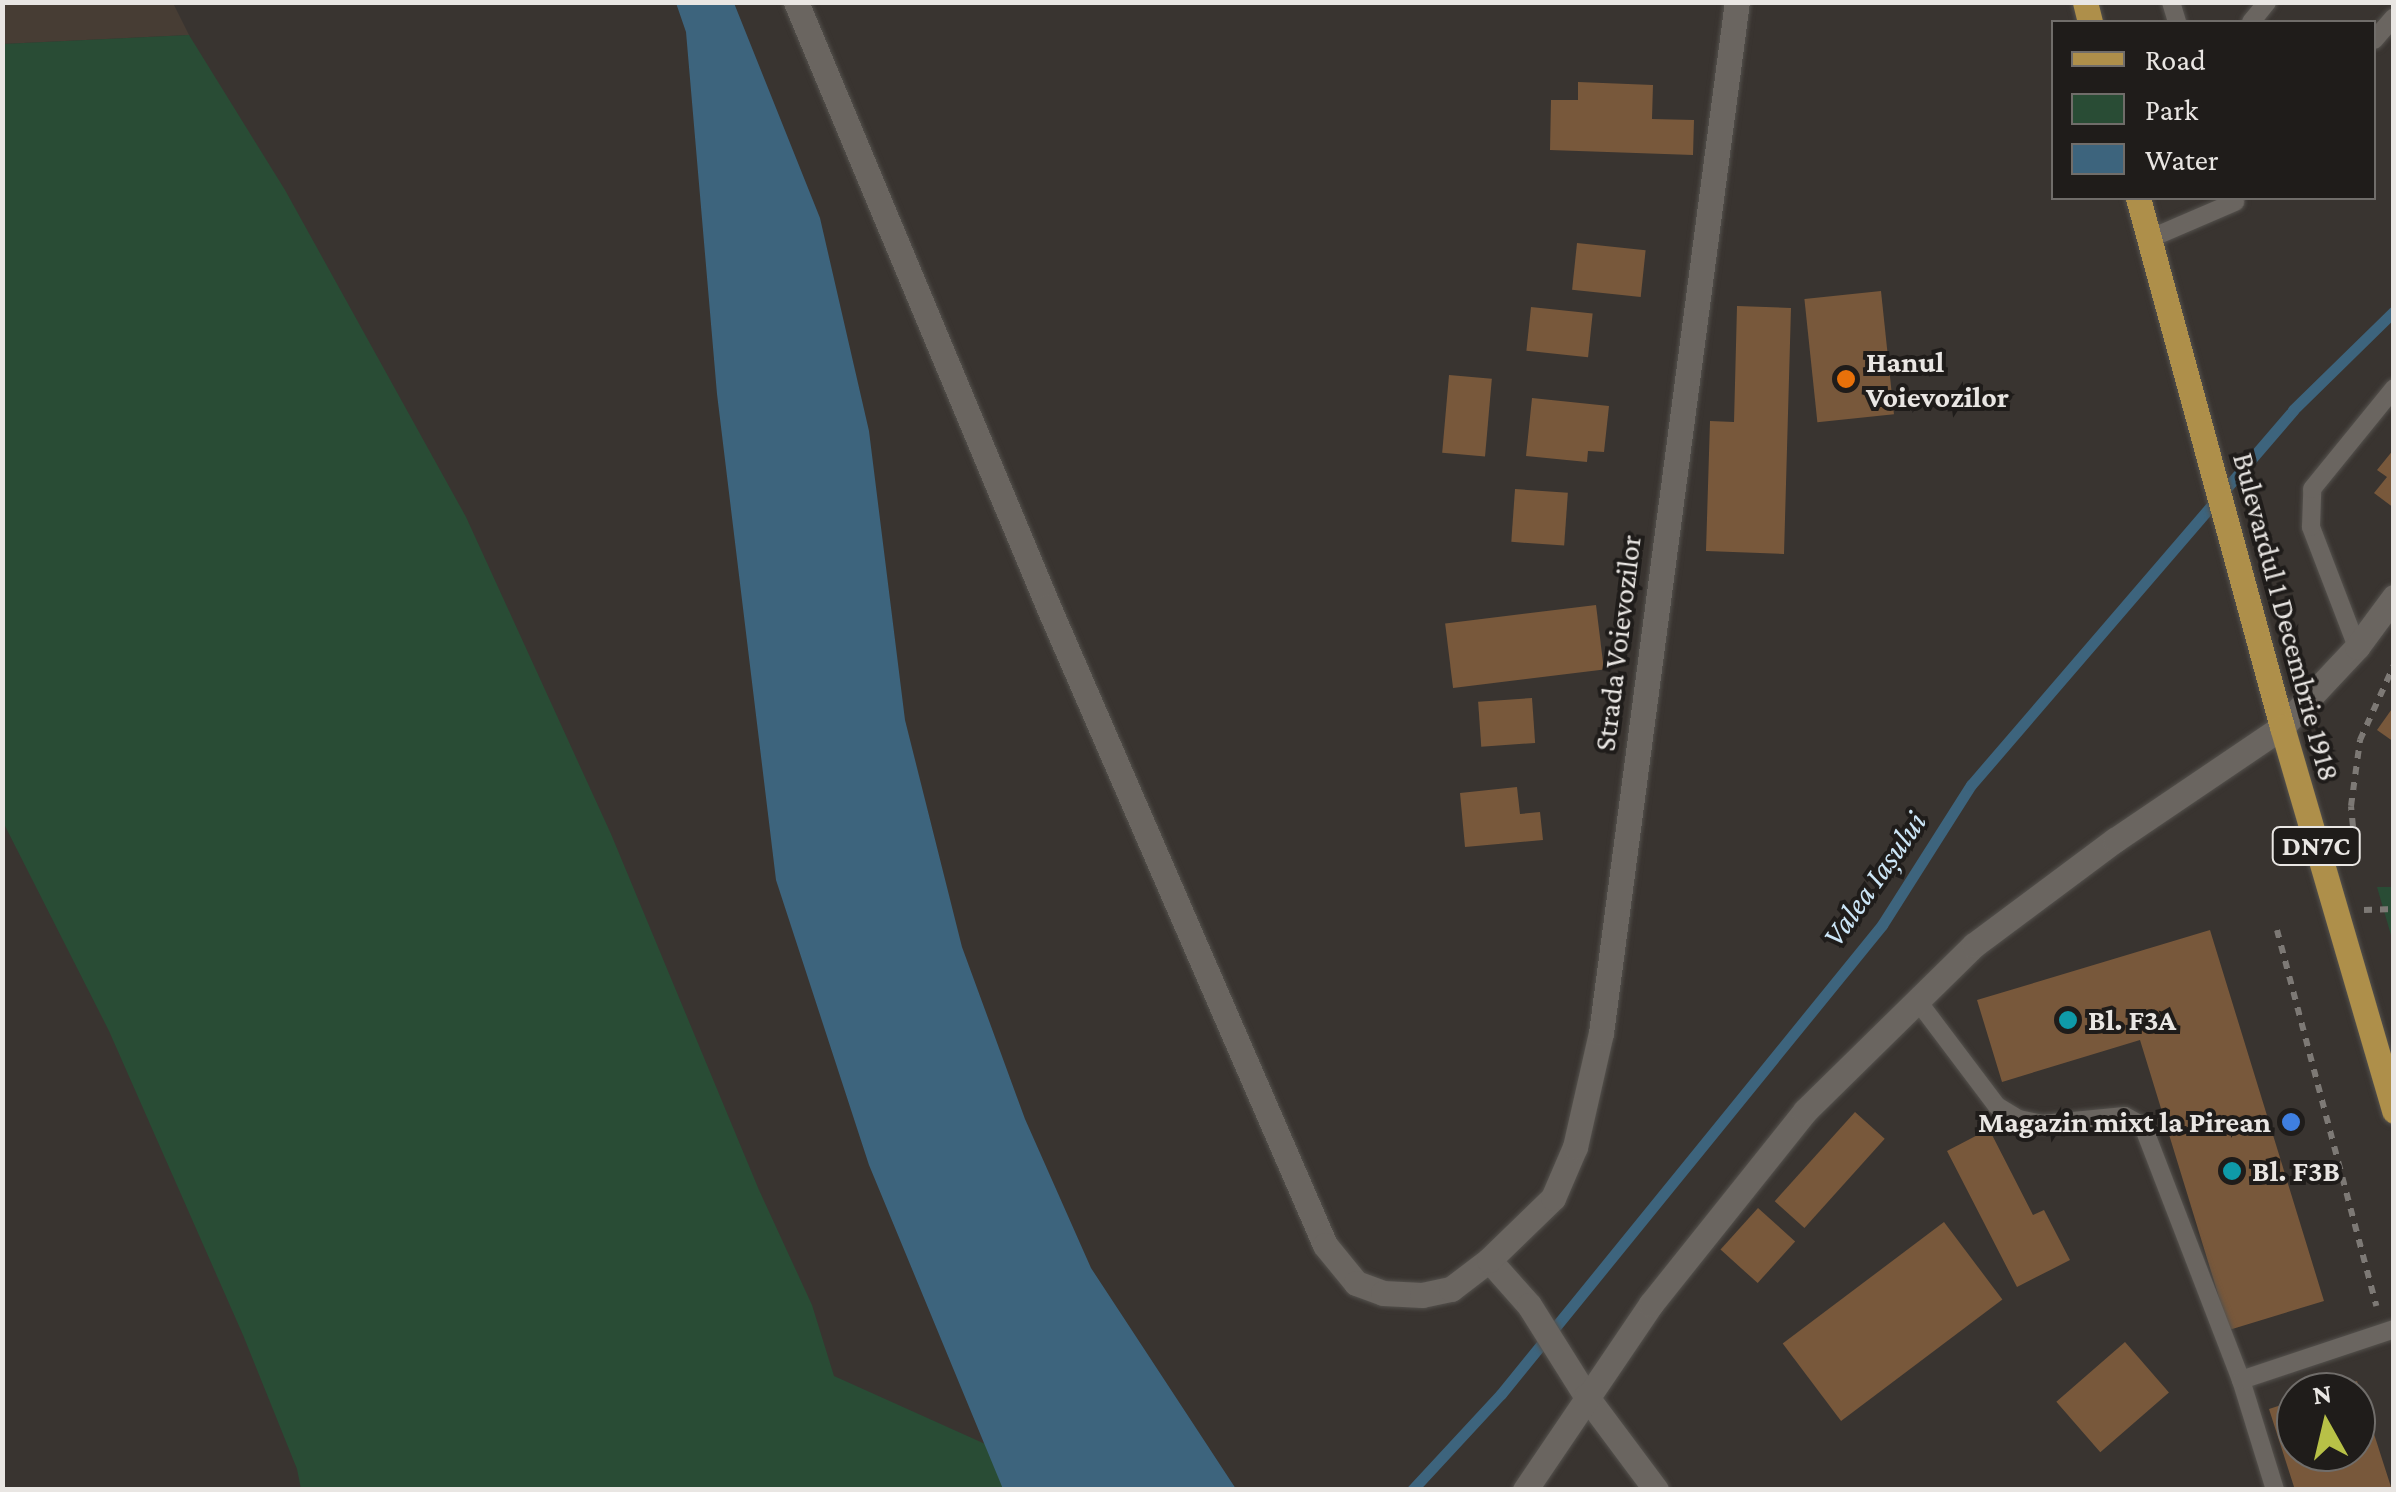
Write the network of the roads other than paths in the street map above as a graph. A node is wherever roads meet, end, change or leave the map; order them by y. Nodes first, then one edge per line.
1 (796, 2) edge
2 (1736, 2) edge
3 (2394, 17) edge
4 (2376, 38) edge
5 (2139, 200) edge
6 (2233, 200) edge
7 (2149, 239) junction
8 (2394, 388) edge
9 (2394, 597) edge
10 (2357, 647) junction
11 (2282, 728) junction
12 (1917, 1000) junction
13 (2394, 1110) edge
14 (1489, 1260) junction
15 (2388, 1331) edge
16 (2240, 1380) junction
17 (1586, 1396) junction
18 (1524, 1490) edge
19 (1656, 1490) edge
20 (2275, 1490) edge

1 - 14 street, Strada Voievozilor
2 - 14 street, Strada Voievozilor
3 - 4 lane
5 - 7 main road, Bulevardul 1 Decembrie 1918 / DN7C
6 - 7 lane
7 - 11 main road, Bulevardul 1 Decembrie 1918 / DN7C
8 - 10 lane
9 - 10 street
10 - 11 street
11 - 12 street
11 - 13 main road, Bulevardul 1 Decembrie 1918 / DN7C
12 - 16 lane
12 - 17 street
14 - 17 street
15 - 16 lane
16 - 20 lane
17 - 18 street
17 - 19 street

